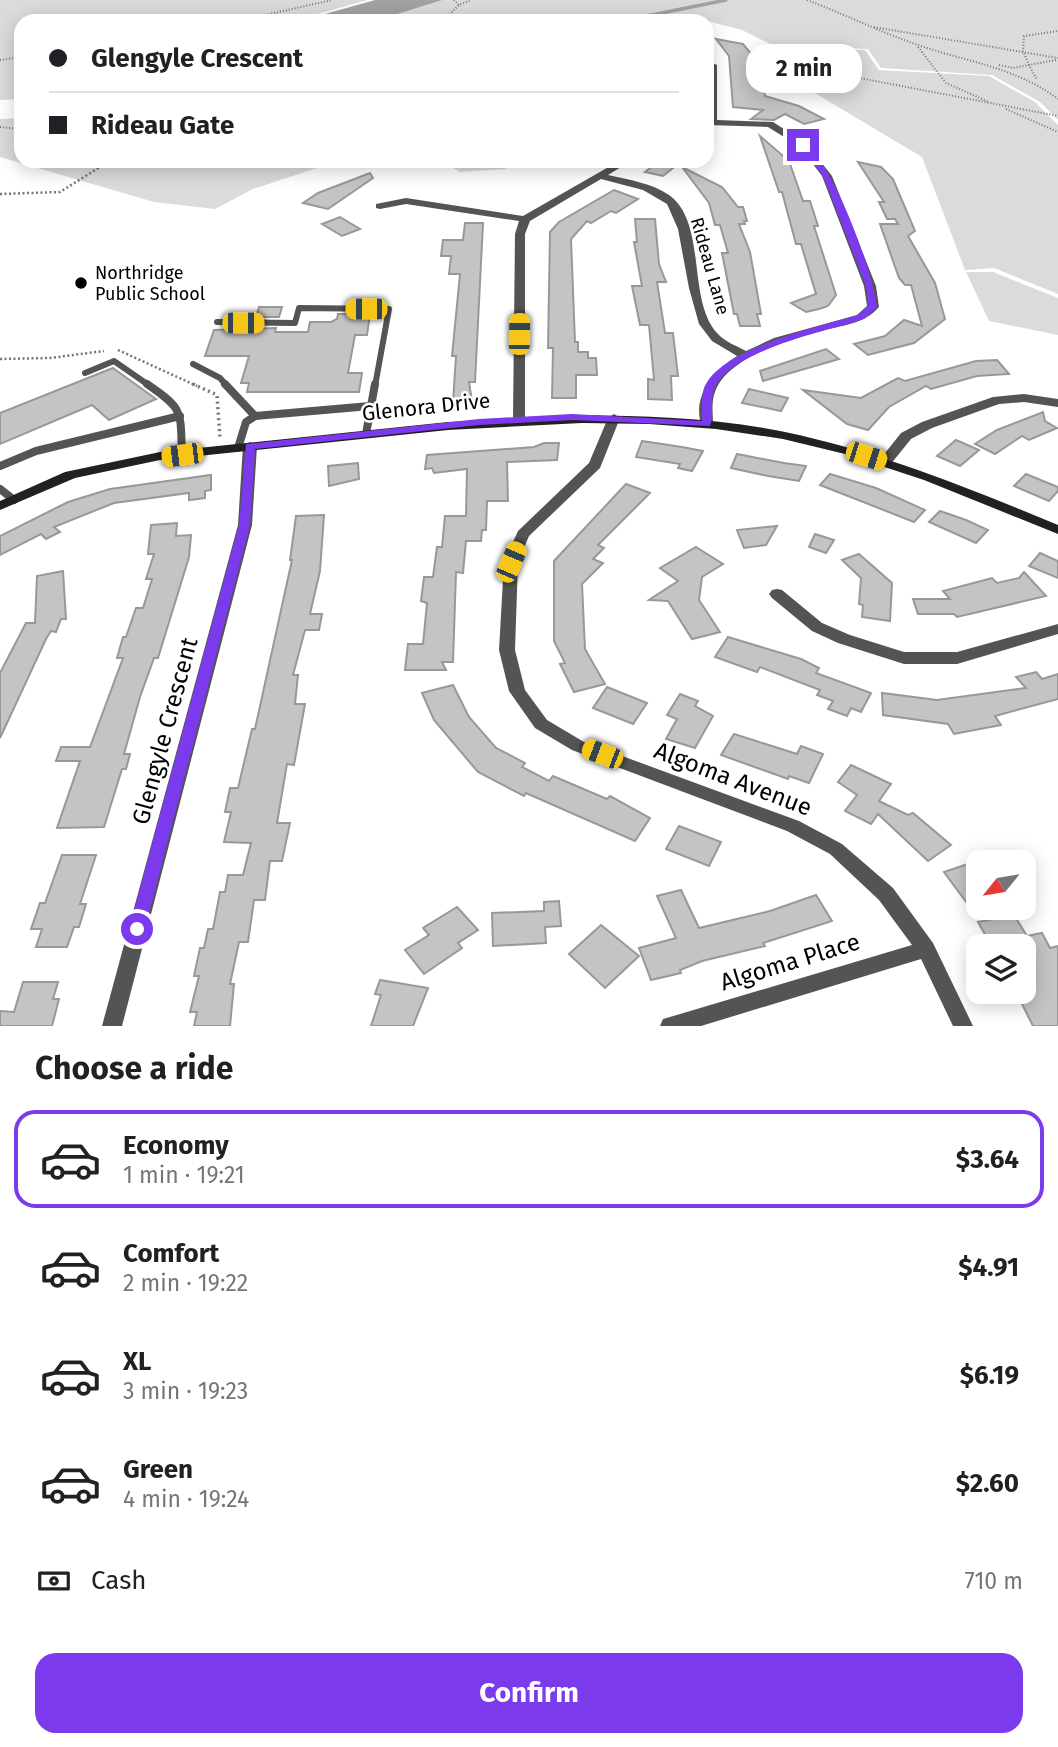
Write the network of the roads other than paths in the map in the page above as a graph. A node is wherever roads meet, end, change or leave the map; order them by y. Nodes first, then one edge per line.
1 (714, 122) edge
2 (614, 168) edge
3 (600, 176) junction
4 (380, 206) dead end
5 (526, 219) junction
6 (217, 322) dead end
7 (746, 355) junction
8 (192, 364) dead end
9 (85, 373) dead end
10 (1058, 403) edge
11 (370, 406) junction
12 (180, 416) junction
13 (255, 416) junction
14 (614, 418) junction
15 (519, 419) junction
16 (707, 424) junction
17 (366, 434) junction
18 (244, 447) junction
19 (182, 455) junction
20 (885, 462) junction
21 (0, 466) edge
22 (0, 489) edge
23 (14, 500) junction
24 (0, 506) edge
25 (1058, 530) edge
26 (777, 594) dead end
27 (1058, 629) edge
28 (926, 949) junction
29 (112, 1026) edge
30 (670, 1026) edge
31 (963, 1026) edge

1 - 7 street
2 - 3 street
3 - 5 street
3 - 7 street, Rideau Lane
4 - 5 street
5 - 15 street
6 - 11 lane
7 - 16 street
8 - 13 lane
9 - 12 lane
10 - 20 street
11 - 13 lane
11 - 17 lane
12 - 19 lane
12 - 21 lane
13 - 18 lane
14 - 15 street, Glenora Drive
14 - 16 street, Glenora Drive
14 - 28 street, Algoma Avenue
15 - 17 street, Glenora Drive
16 - 20 street, Glenora Drive
17 - 18 street, Glenora Drive
18 - 19 street, Glenora Drive
18 - 29 street, Glengyle Crescent
19 - 23 street, Glenora Drive
20 - 25 street, Glenora Drive
22 - 23 lane
23 - 24 street, Glenora Drive
26 - 27 street
28 - 30 street, Algoma Place
28 - 31 street, Algoma Avenue

